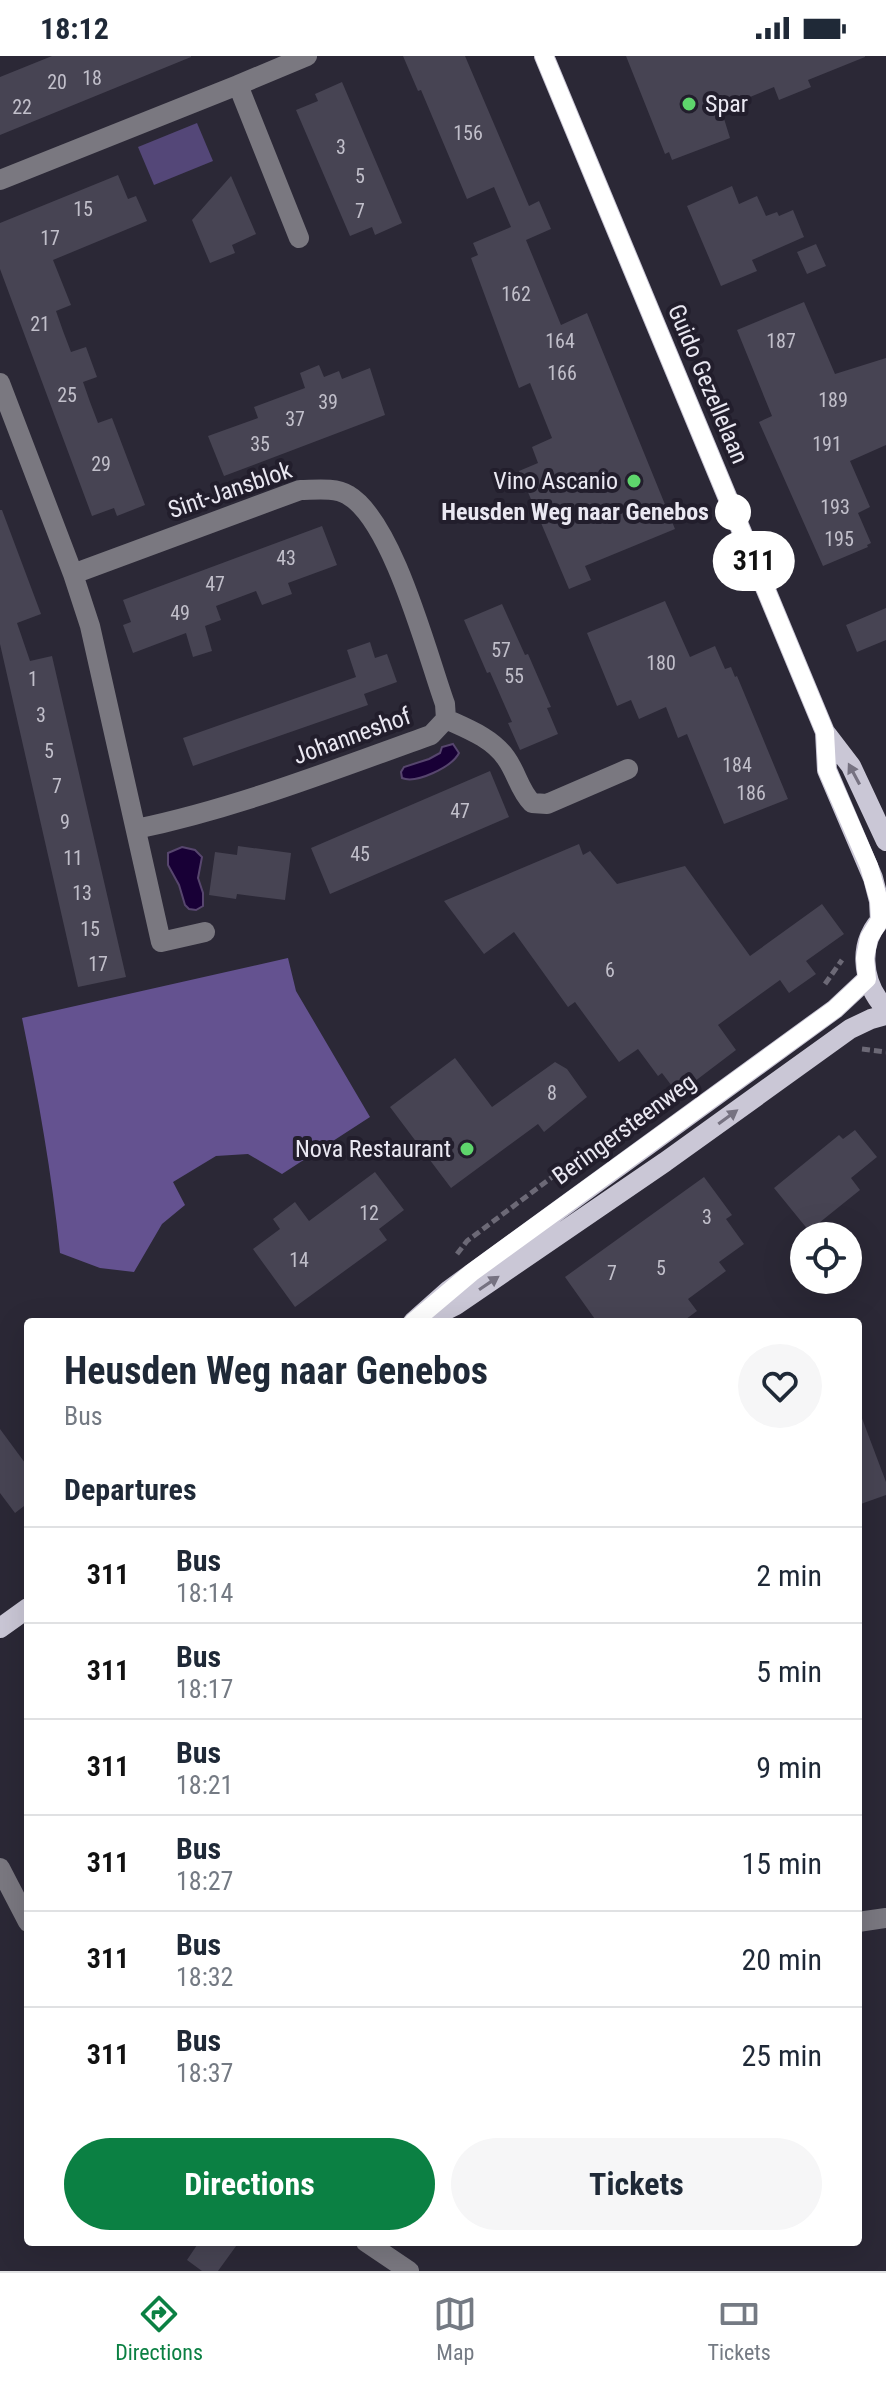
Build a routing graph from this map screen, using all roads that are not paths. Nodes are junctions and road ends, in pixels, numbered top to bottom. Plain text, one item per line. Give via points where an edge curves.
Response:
1 (307, 56) edge
2 (544, 56) edge
3 (238, 85) junction
4 (0, 180) edge
5 (299, 238) dead end
6 (0, 383) edge
7 (73, 574) junction
8 (404, 587) joint
9 (446, 719) junction
10 (825, 732) junction
11 (628, 769) dead end
12 (881, 822) edge
13 (136, 829) junction
14 (886, 841) edge
15 (883, 918) edge
16 (205, 932) dead end
17 (867, 979) junction
18 (886, 1009) edge
19 (886, 1015) edge
20 (418, 1318) edge
21 (430, 1318) edge
22 (24, 1611) edge
23 (0, 1628) edge
24 (0, 1868) edge
25 (24, 1914) edge
26 (886, 1918) edge
27 (862, 1921) edge
28 (372, 2246) edge
29 (409, 2271) edge

1 - 3 street
2 - 10 main road, Guido Gezellelaan
3 - 4 street
3 - 5 street
6 - 7 street
7 - 8 street, Sint-Jansblok via 300,490 323,490 346,493 368,512
7 - 13 street via 90,626
8 - 9 street, Johanneshof
9 - 11 street via 492,742 532,803 547,804
9 - 13 street, Johanneshof via 431,735 265,794
12 -> 10 main road, Guido Gezellelaan via 851,766
10 - 15 main road, Guido Gezellelaan via 827,770 873,878
12 - 14 main road, Guido Gezellelaan
13 - 16 street via 161,942
15 - 17 main road via 869,938
17 - 18 main road
17 - 20 main road, Beringersteenweg via 835,1009 471,1273
21 -> 19 main road, Beringersteenweg via 665,1162 850,1029
22 - 23 main road
24 - 25 street
26 - 27 street
28 - 29 street

